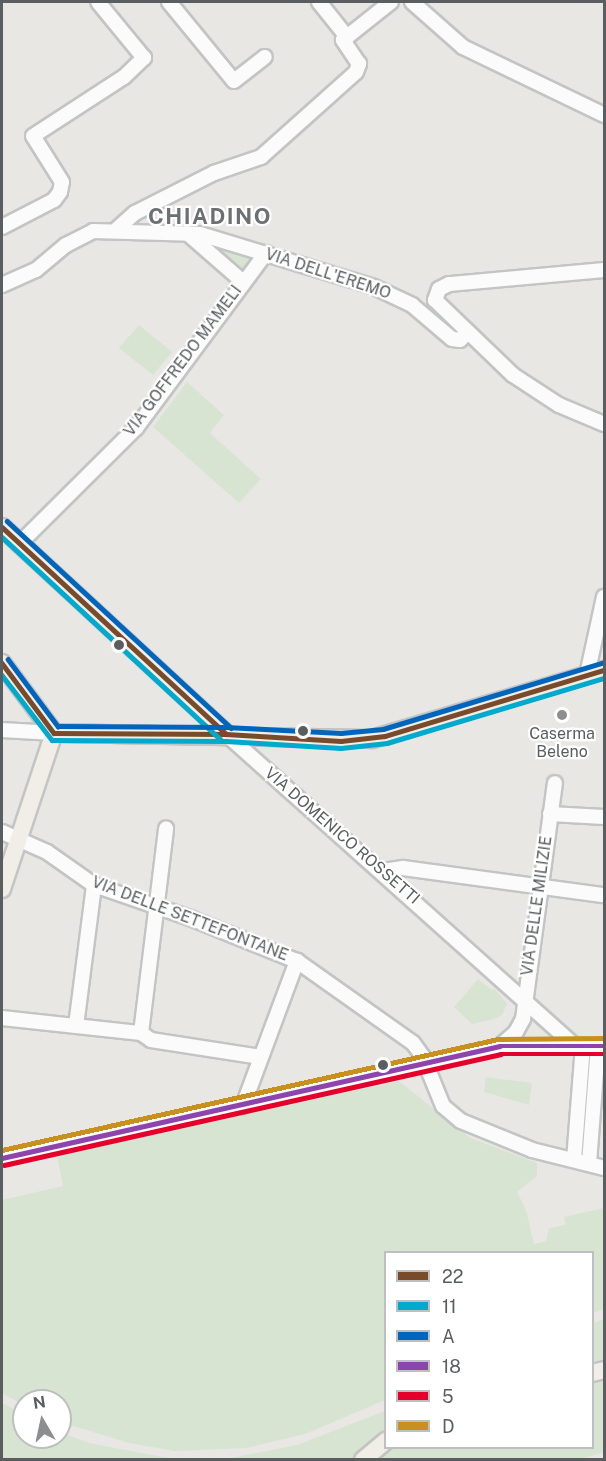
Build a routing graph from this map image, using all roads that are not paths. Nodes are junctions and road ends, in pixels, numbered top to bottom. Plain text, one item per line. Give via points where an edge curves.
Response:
1 (98, 2) edge
2 (169, 2) edge
3 (319, 2) edge
4 (412, 2) edge
5 (383, 4) edge
6 (347, 37) junction
7 (265, 57) dead end
8 (604, 116) edge
9 (2, 226) edge
10 (117, 229) junction
11 (187, 233) junction
12 (266, 253) junction
13 (604, 270) edge
14 (242, 281) junction
15 (2, 285) edge
16 (466, 334) junction
17 (604, 424) edge
18 (3, 530) edge
19 (19, 543) junction
20 (604, 597) edge
21 (2, 663) edge
22 (604, 670) edge
23 (587, 675) junction
24 (191, 702) junction
25 (2, 729) edge
26 (54, 733) junction
27 (180, 734) junction
28 (226, 734) junction
29 (555, 783) dead end
30 (550, 814) junction
31 (604, 817) edge
32 (166, 829) dead end
33 (2, 832) edge
34 (20, 839) junction
35 (383, 871) junction
36 (94, 885) junction
37 (538, 886) junction
38 (2, 889) edge
39 (604, 895) edge
40 (156, 908) junction
41 (297, 961) junction
42 (525, 998) junction
43 (2, 1018) edge
44 (76, 1026) junction
45 (141, 1034) junction
46 (579, 1045) junction
47 (500, 1046) junction
48 (601, 1046) edge
49 (261, 1057) junction
50 (425, 1063) junction
51 (243, 1106) junction
52 (2, 1158) edge
53 (574, 1160) junction
54 (589, 1163) junction
55 (604, 1168) edge
56 (384, 1443) edge
57 (363, 1460) edge

1 - 9 street via 144,58 124,77 33,136 62,182 60,192 44,206
2 - 7 street via 234,81
3 - 6 street
4 - 8 street via 463,47
5 - 6 street
6 - 10 street via 342,43 359,64 356,72 261,158 214,172 135,213
10 - 11 street, VIA DELL'EREMO via 161,235
10 - 15 street, VIA DELL'EREMO via 93,231 66,245 36,270
11 - 12 street, VIA DELL'EREMO
11 - 14 street
12 - 14 street, VIA GOFFREDO MAMELI
12 - 16 street, VIA DELL'EREMO via 400,298 452,339 460,340
13 - 16 street via 443,286 436,293 438,307
14 - 19 street, VIA GOFFREDO MAMELI via 136,428
16 - 17 street via 532,390
18 - 19 main road, VIA DOMENICO ROSSETTI
19 - 24 main road, VIA DOMENICO ROSSETTI
20 - 23 street
21 - 26 main road
22 - 23 main road
23 - 28 main road via 372,739 341,741
24 - 27 main road via 194,717
24 - 28 main road, VIA DOMENICO ROSSETTI
25 - 26 street
26 - 27 main road
26 - 34 main road
27 - 28 main road
28 - 35 street, VIA DOMENICO ROSSETTI
29 - 30 street, VIA DELLE MILIZIE
30 - 31 street, VIA DELLE MILIZIE
30 - 37 street, VIA DELLE MILIZIE
32 - 40 street
33 - 34 street, VIA DELLE SETTEFONTANE
34 - 36 street, VIA DELLE SETTEFONTANE via 47,852
34 - 38 main road
35 - 37 street via 403,868
35 - 42 street, VIA DOMENICO ROSSETTI
36 - 40 street, VIA DELLE SETTEFONTANE
36 - 44 street
37 - 39 street
37 - 42 street, VIA DELLE MILIZIE
40 - 41 street, VIA DELLE SETTEFONTANE
40 - 45 street
41 - 49 street
41 - 50 street, VIA DELLE SETTEFONTANE via 413,1043
42 - 46 street, VIA DOMENICO ROSSETTI
42 - 47 street, VIA DELLE MILIZIE via 520,1024
43 - 44 street
44 - 45 street
45 - 49 street via 151,1040
46 - 47 street
46 - 48 street
46 - 53 street
47 - 50 street
48 - 54 street
49 - 51 street
50 - 51 street
50 - 53 street, VIA DELLE SETTEFONTANE via 442,1106 461,1121 532,1150
51 - 52 street
53 - 54 street, VIA DELLE SETTEFONTANE
54 - 55 street, VIA DELLE SETTEFONTANE
56 - 57 main road

